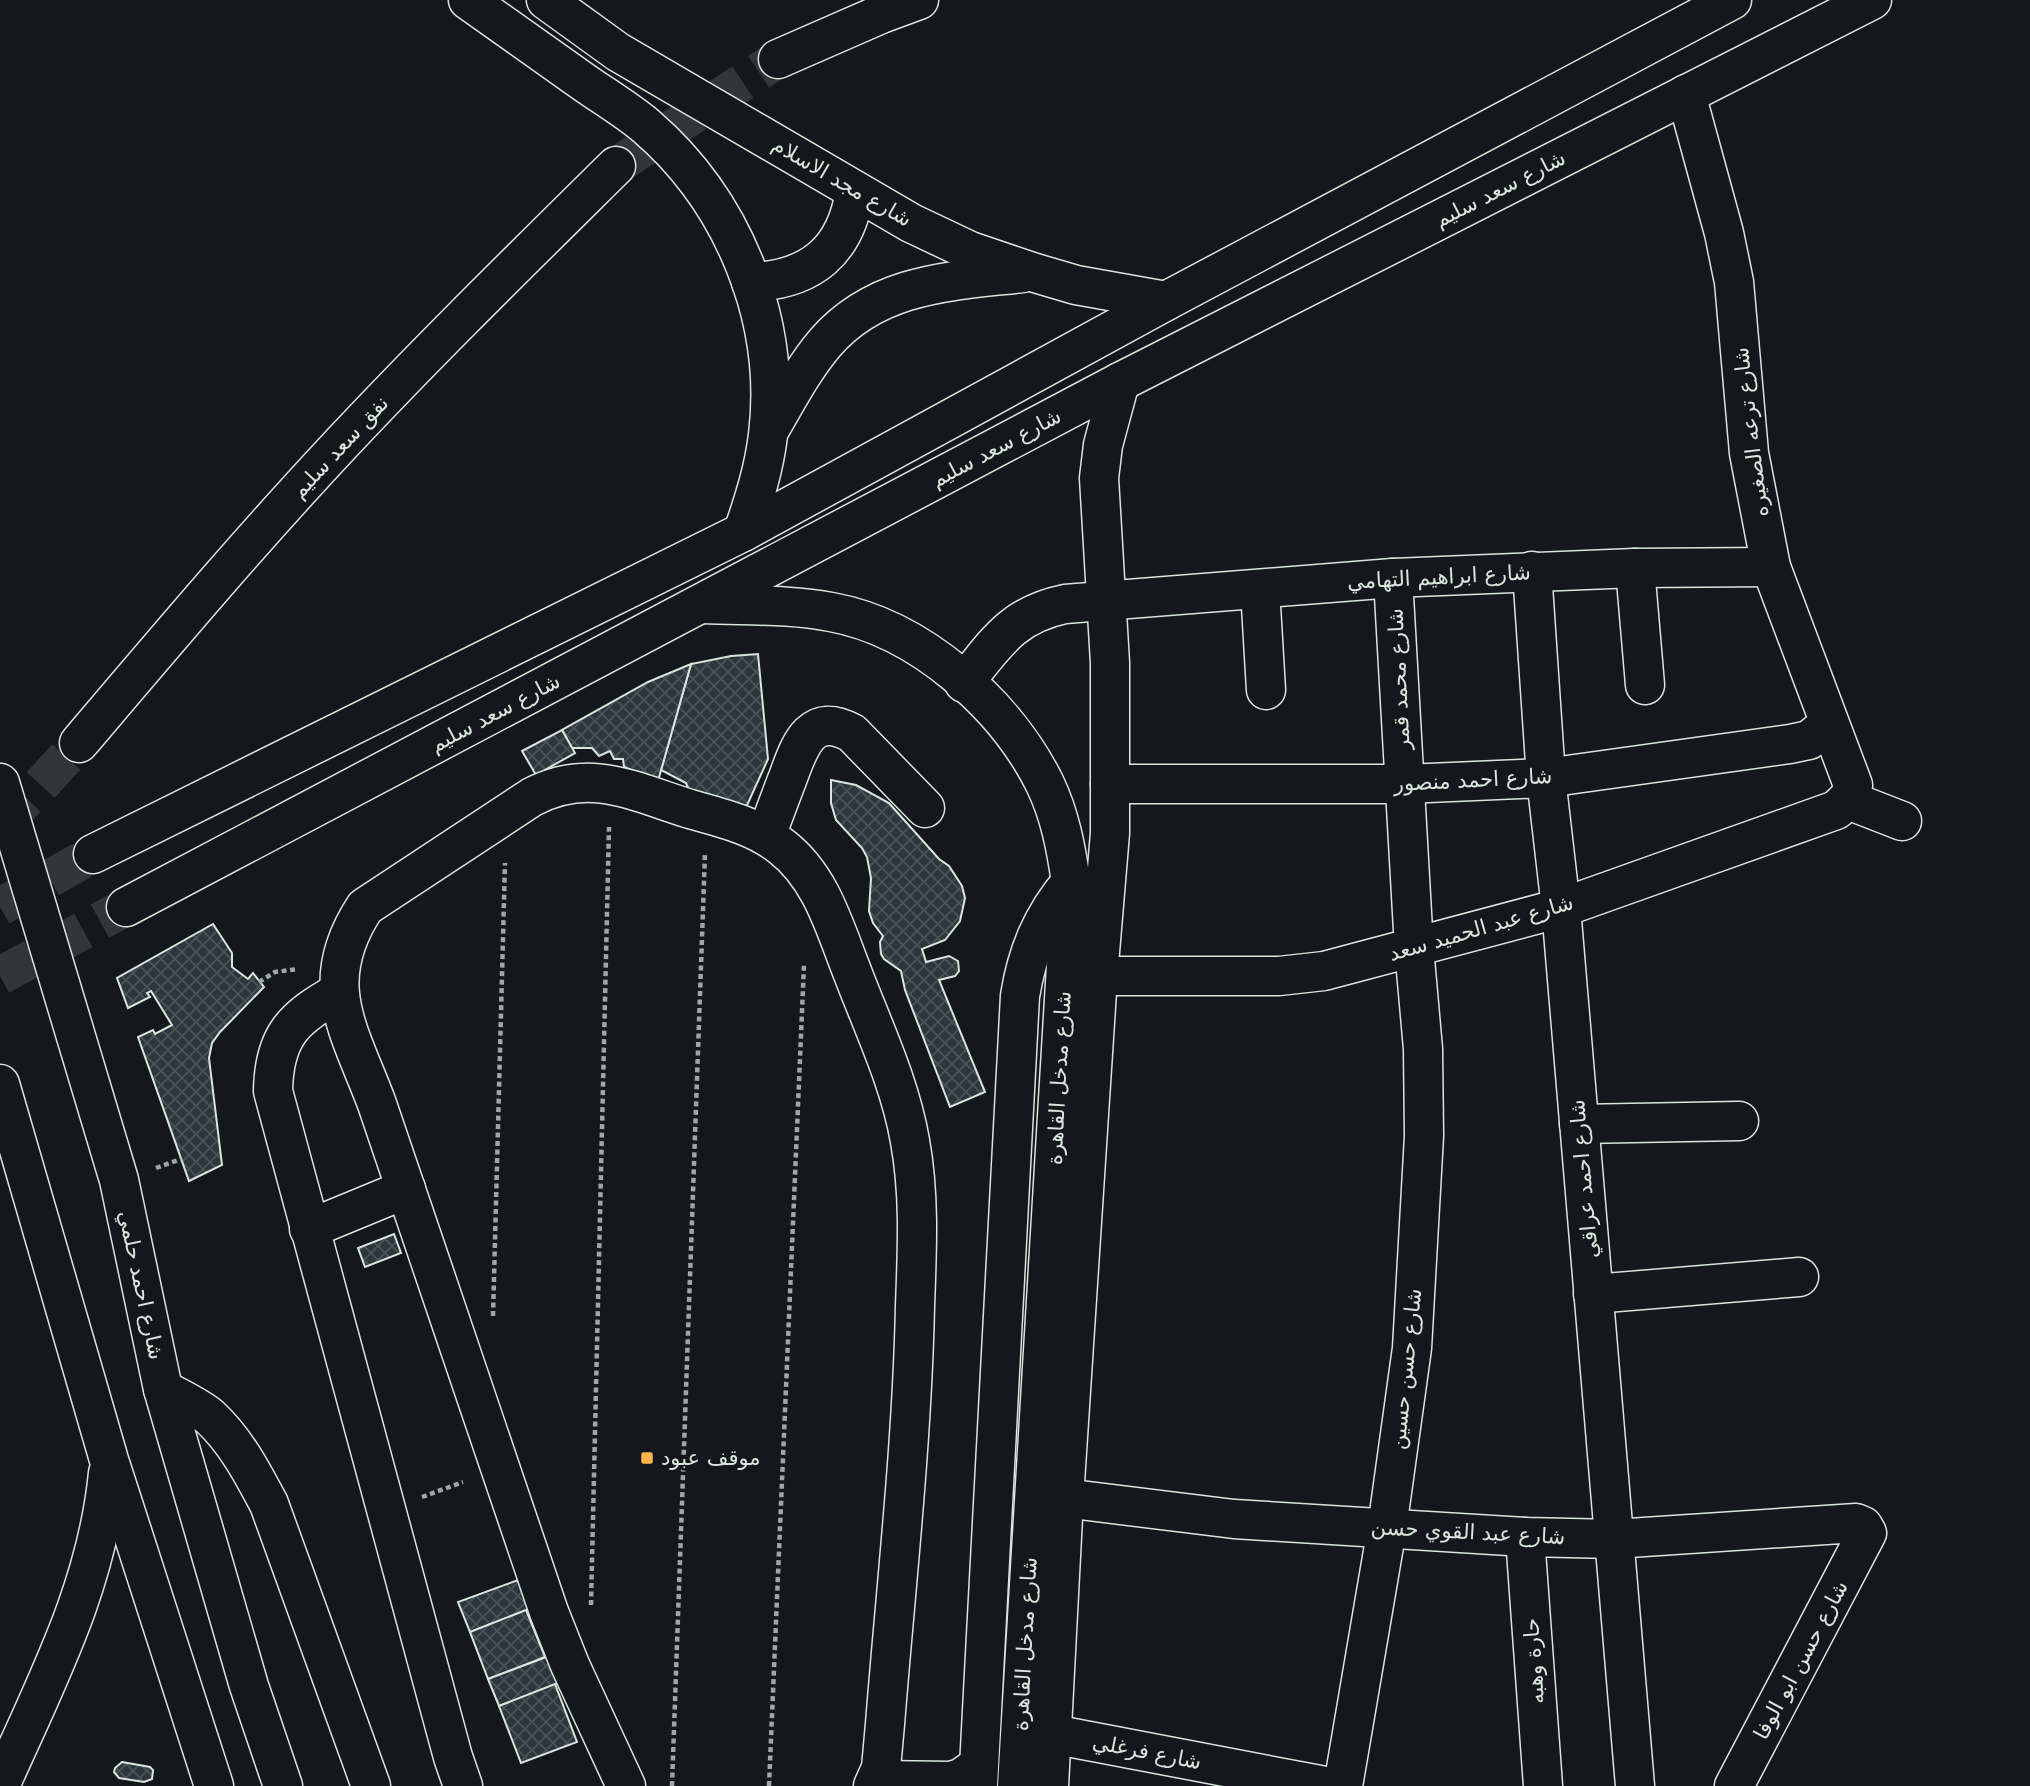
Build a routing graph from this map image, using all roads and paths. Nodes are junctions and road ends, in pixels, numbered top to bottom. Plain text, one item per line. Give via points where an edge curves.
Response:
1 (468, 0) edge
2 (546, 0) edge
3 (919, 0) edge
4 (1732, 0) edge
5 (1872, 0) edge
6 (778, 59) tunnel mouth
7 (1686, 94) junction
8 (616, 166) tunnel mouth
9 (855, 191) junction
10 (1032, 272) junction
11 (751, 282) junction
12 (1166, 302) junction
13 (1120, 382) junction
14 (768, 433) junction
15 (743, 532) junction
16 (1771, 567) junction
17 (1635, 568) junction
18 (1532, 571) junction
19 (1393, 578) junction
20 (1260, 589) junction
21 (1107, 601) junction
22 (703, 604) junction
23 (964, 682) junction
24 (1645, 684) dead end
25 (1266, 690) dead end
26 (1829, 724) junction
27 (79, 743) tunnel mouth
28 (1546, 778) junction
29 (0, 783) edge
30 (610, 784) junction
31 (1405, 784) junction
32 (1110, 785) junction
33 (1848, 800) junction
34 (925, 808) dead end
35 (706, 814) junction
36 (1902, 821) dead end
37 (766, 836) junction
38 (93, 854) tunnel mouth
39 (505, 860) dead end
40 (1071, 882) junction
41 (126, 907) tunnel mouth
42 (1561, 908) junction
43 (1414, 948) junction
44 (804, 958) dead end
45 (1098, 976) junction
46 (339, 992) junction
47 (0, 1084) edge
48 (1739, 1121) dead end
49 (1579, 1124) junction
50 (406, 1189) junction
51 (309, 1229) junction
52 (1798, 1278) dead end
53 (1594, 1294) junction
54 (492, 1322) dead end
55 (163, 1389) junction
56 (995, 1459) junction
57 (109, 1460) junction
58 (1036, 1461) junction
59 (500, 1468) junction
60 (1065, 1497) junction
61 (386, 1510) junction
62 (1387, 1528) junction
63 (1867, 1533) joint
64 (1525, 1537) junction
65 (1614, 1539) junction
66 (591, 1618) dead end
67 (1052, 1734) junction
68 (978, 1776) edge
69 (875, 1783) edge
70 (0, 1786) edge
71 (214, 1786) edge
72 (283, 1786) edge
73 (372, 1786) edge
74 (463, 1786) edge
75 (626, 1786) edge
76 (672, 1786) edge
77 (769, 1786) edge
78 (1017, 1786) edge
79 (1049, 1786) edge
80 (1325, 1786) edge
81 (1343, 1786) edge
82 (1543, 1786) edge
83 (1635, 1786) edge
84 (1734, 1786) edge

1 - 11 main road via 645,125 684,163 734,239
2 - 9 main road, شارع مجد الاسلام via 618,52
3 - 6 main road
4 - 12 main road
5 - 7 main road, شارع سعد سليم
7 - 13 main road, شارع سعد سليم
7 - 16 main road, شارع ترعه الصغيره via 1734,282 1749,453
8 - 27 main road, نفق سعد سليم via 339,446
9 - 10 main road, شارع مجد الاسلام via 970,251
9 - 11 main road via 844,233 823,258 795,276
10 - 12 main road, شارع مجد الاسلام
10 - 14 main road via 944,282 880,301 826,342
11 - 14 main road via 768,356
12 - 15 main road
13 - 21 main road, شارع مدخل القاهرة via 1102,445 1099,478
13 - 22 main road, شارع سعد سليم
14 - 15 main road via 755,500
15 - 38 main road
16 - 17 main road, شارع ابراهيم التهامي
16 - 26 main road, شارع ترعه الصغيره
17 - 18 main road, شارع ابراهيم التهامي
17 - 24 main road
18 - 19 main road, شارع ابراهيم التهامي
18 - 28 main road, شارع احمد عراقي
19 - 20 main road, شارع ابراهيم التهامي
19 - 31 main road, شارع محمد قمر
20 - 21 main road, شارع ابراهيم التهامي
20 - 25 main road
21 - 23 main road, شارع ابراهيم التهامي via 1065,604 1027,616 996,642
21 - 32 main road, شارع مدخل القاهرة
22 - 23 main road, شارع مدخل القاهرة via 803,608 862,620 916,645
22 - 41 main road, شارع سعد سليم
23 - 40 main road, شارع مدخل القاهرة via 1011,729 1035,766 1058,817
26 - 28 main road, شارع احمد منصور via 1809,740 1790,744
26 - 33 main road, شارع ترعه الصغيره via 1853,785
28 - 31 main road, شارع احمد منصور
28 - 42 main road, شارع احمد عراقي
29 - 55 main road, شارع احمد حلمي via 119,1180
30 - 35 main road
30 - 46 main road via 578,781 546,789 365,907 343,953
30 - 66 path
31 - 32 main road, شارع احمد منصور
31 - 43 main road, شارع محمد قمر
32 - 45 main road, شارع مدخل القاهرة
33 - 36 main road
33 - 42 main road, شارع عبد الحميد سعد via 1836,810
34 - 37 main road via 852,733 830,725 801,742
35 - 37 main road
35 - 76 path
37 - 69 main road via 796,859 818,890 897,1089 914,1168 912,1401 881,1768
39 - 54 path
40 - 56 main road via 1032,944 1020,996
40 - 58 main road, شارع مدخل القاهرة
42 - 43 main road, شارع عبد الحميد سعد
42 - 49 main road, شارع احمد عراقي
43 - 45 main road, شارع عبد الحميد سعد via 1301,975
43 - 62 main road, شارع حسن حسين via 1423,1049 1424,1136 1412,1349
44 - 77 path
45 - 60 main road, شارع مدخل القاهرة
46 - 50 main road via 347,1029
46 - 51 main road via 296,1022 284,1037 273,1073 277,1110
47 - 57 main road
48 - 49 main road
49 - 53 main road, شارع احمد عراقي
50 - 51 main road
50 - 59 main road
51 - 61 main road
52 - 53 main road
53 - 65 main road, شارع احمد عراقي
55 - 72 main road, شارع احمد حلمي via 249,1686
55 - 73 main road via 209,1416 233,1443 264,1493
56 - 58 main road
56 - 68 main road
57 - 70 main road via 105,1504 85,1588
57 - 71 main road
58 - 78 main road, شارع مدخل القاهرة
59 - 61 path
59 - 75 main road via 570,1665
60 - 62 main road, شارع عبد القوي حسن via 1234,1519
60 - 67 main road, شارع مدخل القاهرة
61 - 74 main road
62 - 64 main road, شارع عبد القوي حسن
62 - 81 main road, شارع حسن حسين
63 - 65 main road, شارع عبد القوي حسن via 1856,1523
63 - 84 main road, شارع حسن ابو الوفا
64 - 65 main road, شارع عبد القوي حسن
64 - 82 main road, حارة وهبه
65 - 83 main road, شارع احمد عراقي
67 - 79 main road, شارع مدخل القاهرة
67 - 80 main road, شارع فرغلي
68 - 69 main road

